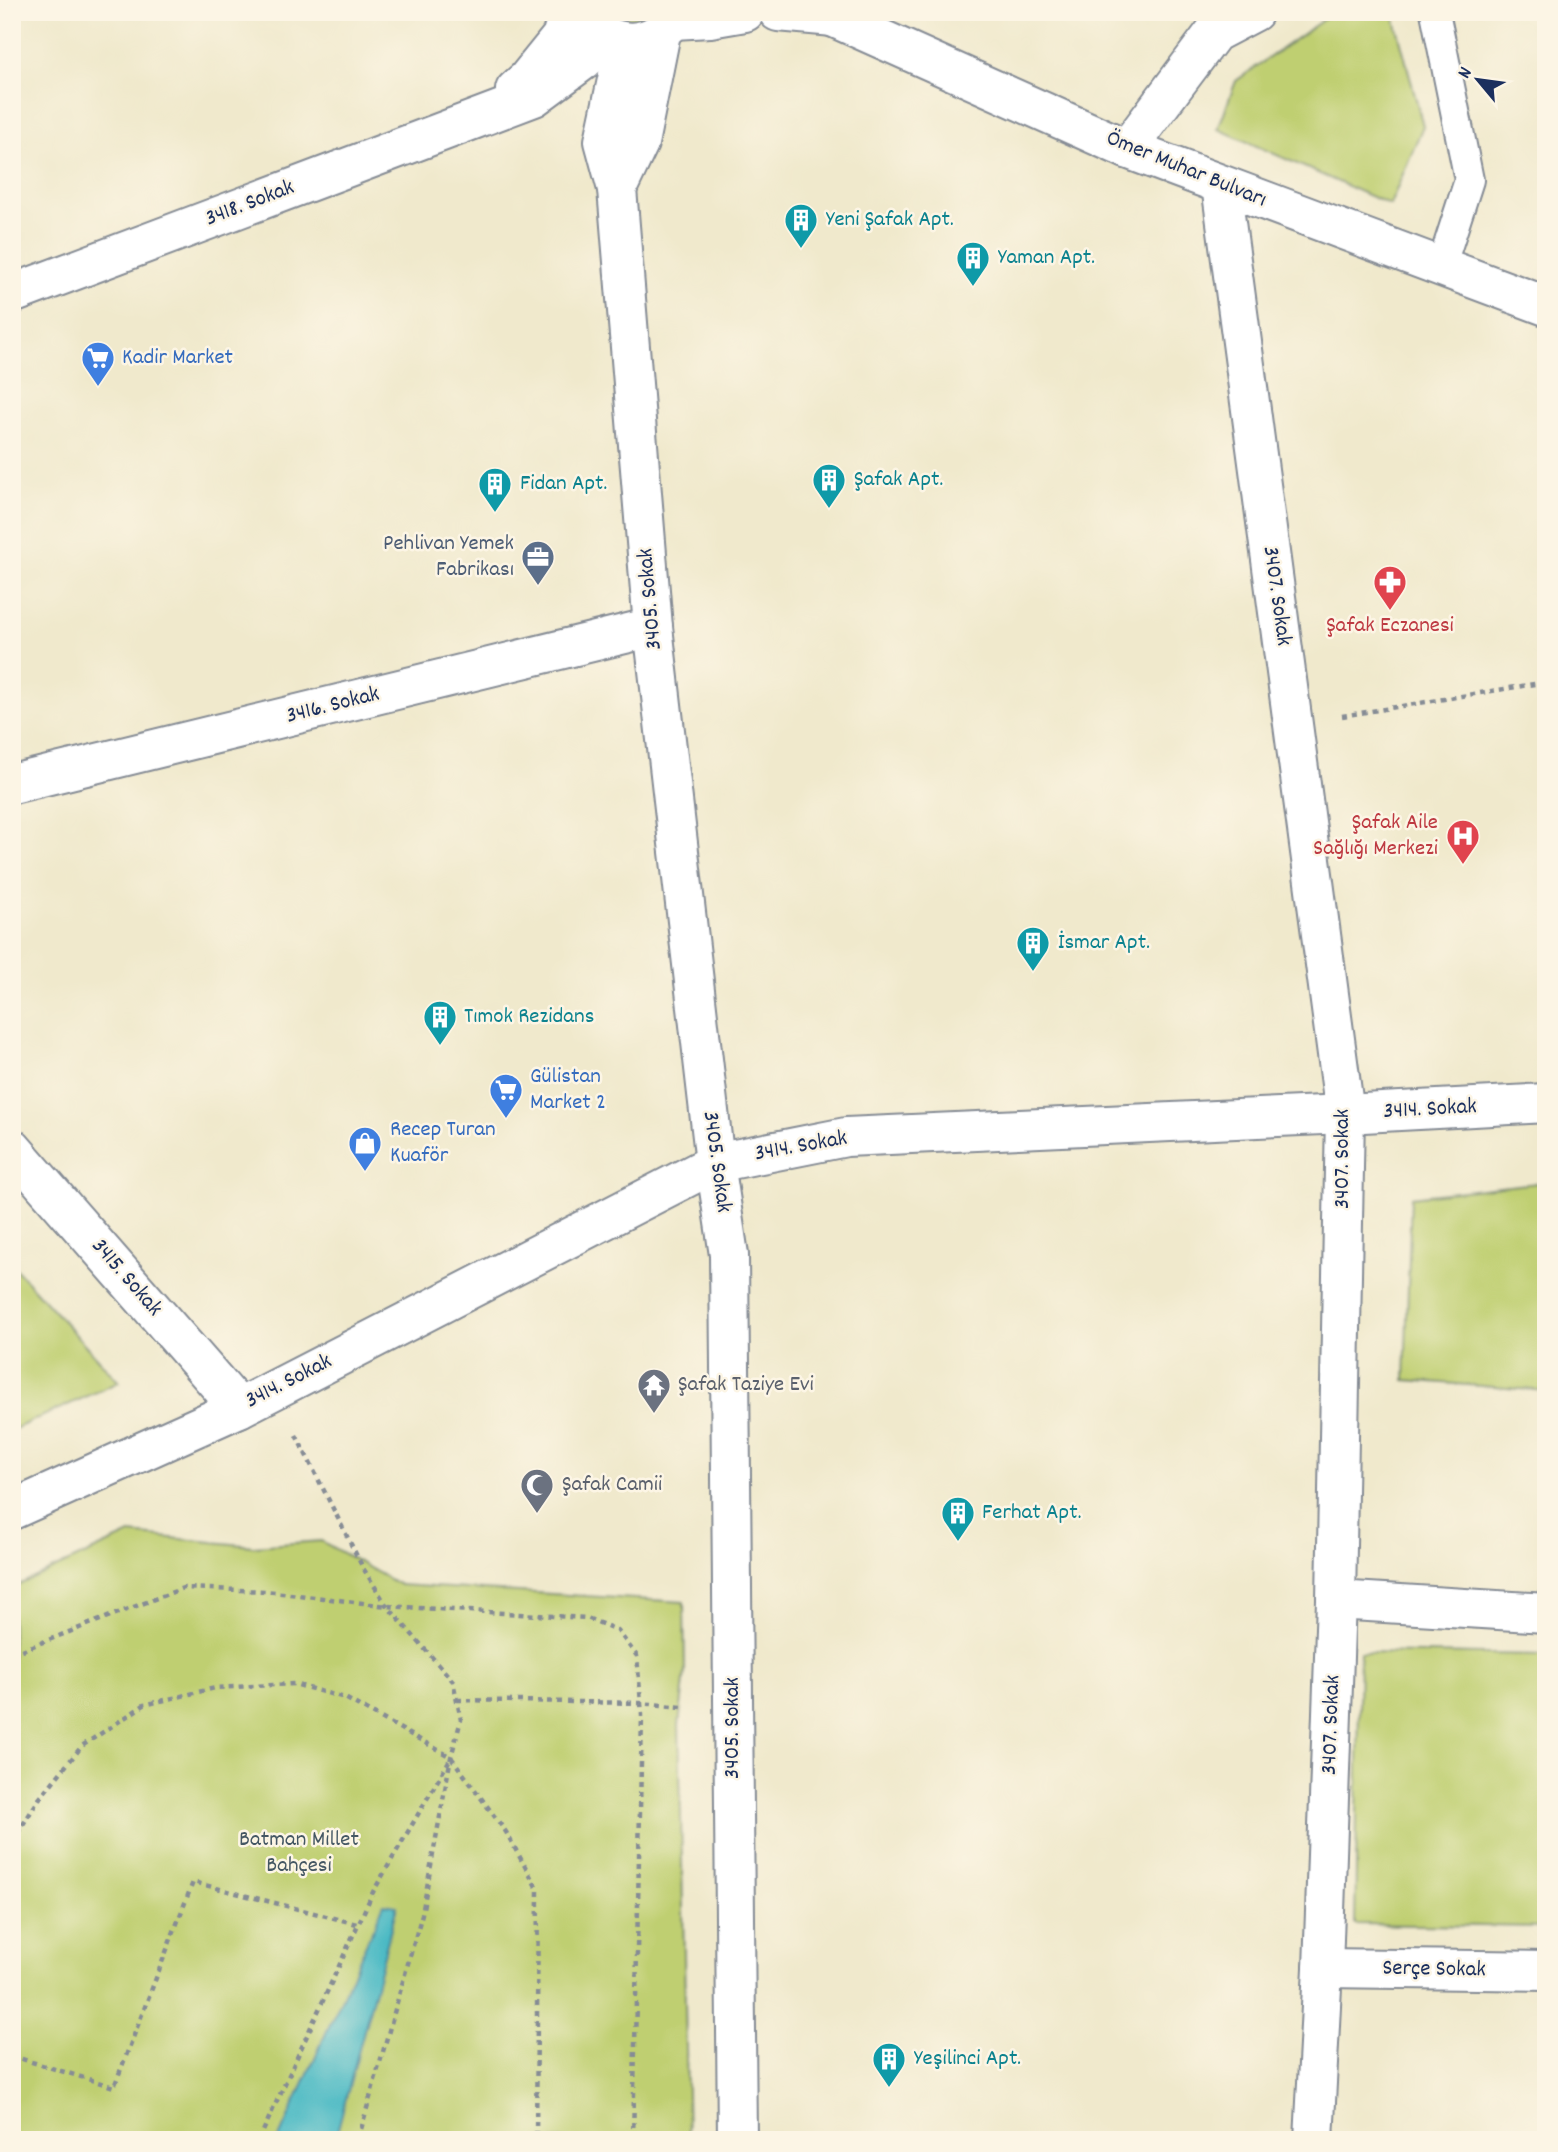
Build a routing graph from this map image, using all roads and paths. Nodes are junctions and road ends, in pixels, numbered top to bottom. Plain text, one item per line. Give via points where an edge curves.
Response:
1 (569, 12) edge
2 (580, 12) edge
3 (745, 12) edge
4 (778, 12) edge
5 (1254, 12) edge
6 (1435, 12) edge
7 (827, 15) edge
8 (649, 29) edge
9 (487, 114) junction
10 (1127, 149) junction
11 (1221, 185) junction
12 (1441, 267) junction
13 (12, 294) edge
14 (1546, 306) edge
15 (653, 627) junction
16 (1546, 682) edge
17 (1293, 724) junction
18 (12, 784) edge
19 (1546, 1103) edge
20 (1345, 1114) junction
21 (12, 1148) edge
22 (715, 1163) junction
23 (273, 1390) junction
24 (239, 1408) junction
25 (12, 1510) edge
26 (1336, 1600) junction
27 (387, 1606) junction
28 (1546, 1613) edge
29 (12, 1654) edge
30 (457, 1700) junction
31 (640, 1703) junction
32 (733, 1711) junction
33 (451, 1757) junction
34 (12, 1842) edge
35 (357, 1924) junction
36 (1323, 1968) junction
37 (1546, 1971) edge
38 (12, 2056) edge
39 (259, 2140) edge
40 (358, 2140) edge
41 (536, 2140) edge
42 (633, 2140) edge
43 (737, 2140) edge
44 (1314, 2140) edge

1 - 9 street via 561,37 527,79
2 - 8 street via 593,28
3 - 8 street
4 - 7 street, Ömer Muhar Bulvarı
5 - 10 street via 1214,33
6 - 12 lane via 1469,180
7 - 10 street, Ömer Muhar Bulvarı
8 - 9 street, 3418. Sokak via 584,60 534,97
8 - 15 street, 3405. Sokak via 604,141 617,189
9 - 13 street, 3418. Sokak
10 - 11 street, Ömer Muhar Bulvarı
11 - 12 street, Ömer Muhar Bulvarı
11 - 17 street, 3407. Sokak
12 - 14 street, Ömer Muhar Bulvarı
15 - 18 street, 3416. Sokak
15 - 22 street, 3405. Sokak
16 - 17 path
17 - 20 street, 3407. Sokak
19 - 20 street, 3414. Sokak
20 - 22 street, 3414. Sokak via 846,1137
20 - 26 street, 3407. Sokak
21 - 24 street, 3415. Sokak
22 - 23 street, 3414. Sokak
22 - 32 street, 3405. Sokak via 729,1255
23 - 24 street, 3414. Sokak
23 - 27 path
24 - 25 street, 3414. Sokak
26 - 28 street
26 - 36 street, 3407. Sokak
27 - 29 path via 266,1591 183,1588
27 - 30 path via 453,1681
27 - 31 path via 587,1618 617,1630 637,1656
30 - 31 path
30 - 33 path via 461,1720
31 - 32 path
31 - 42 path
32 - 43 street, 3405. Sokak
33 - 34 path via 345,1698 294,1684 215,1688 144,1705 82,1746 39,1799
33 - 35 path
33 - 40 path via 422,1914
33 - 41 path via 506,1832 538,1890
35 - 38 path via 192,1882 114,2087
35 - 39 path
36 - 37 street, Serçe Sokak
36 - 44 street, 3407. Sokak

